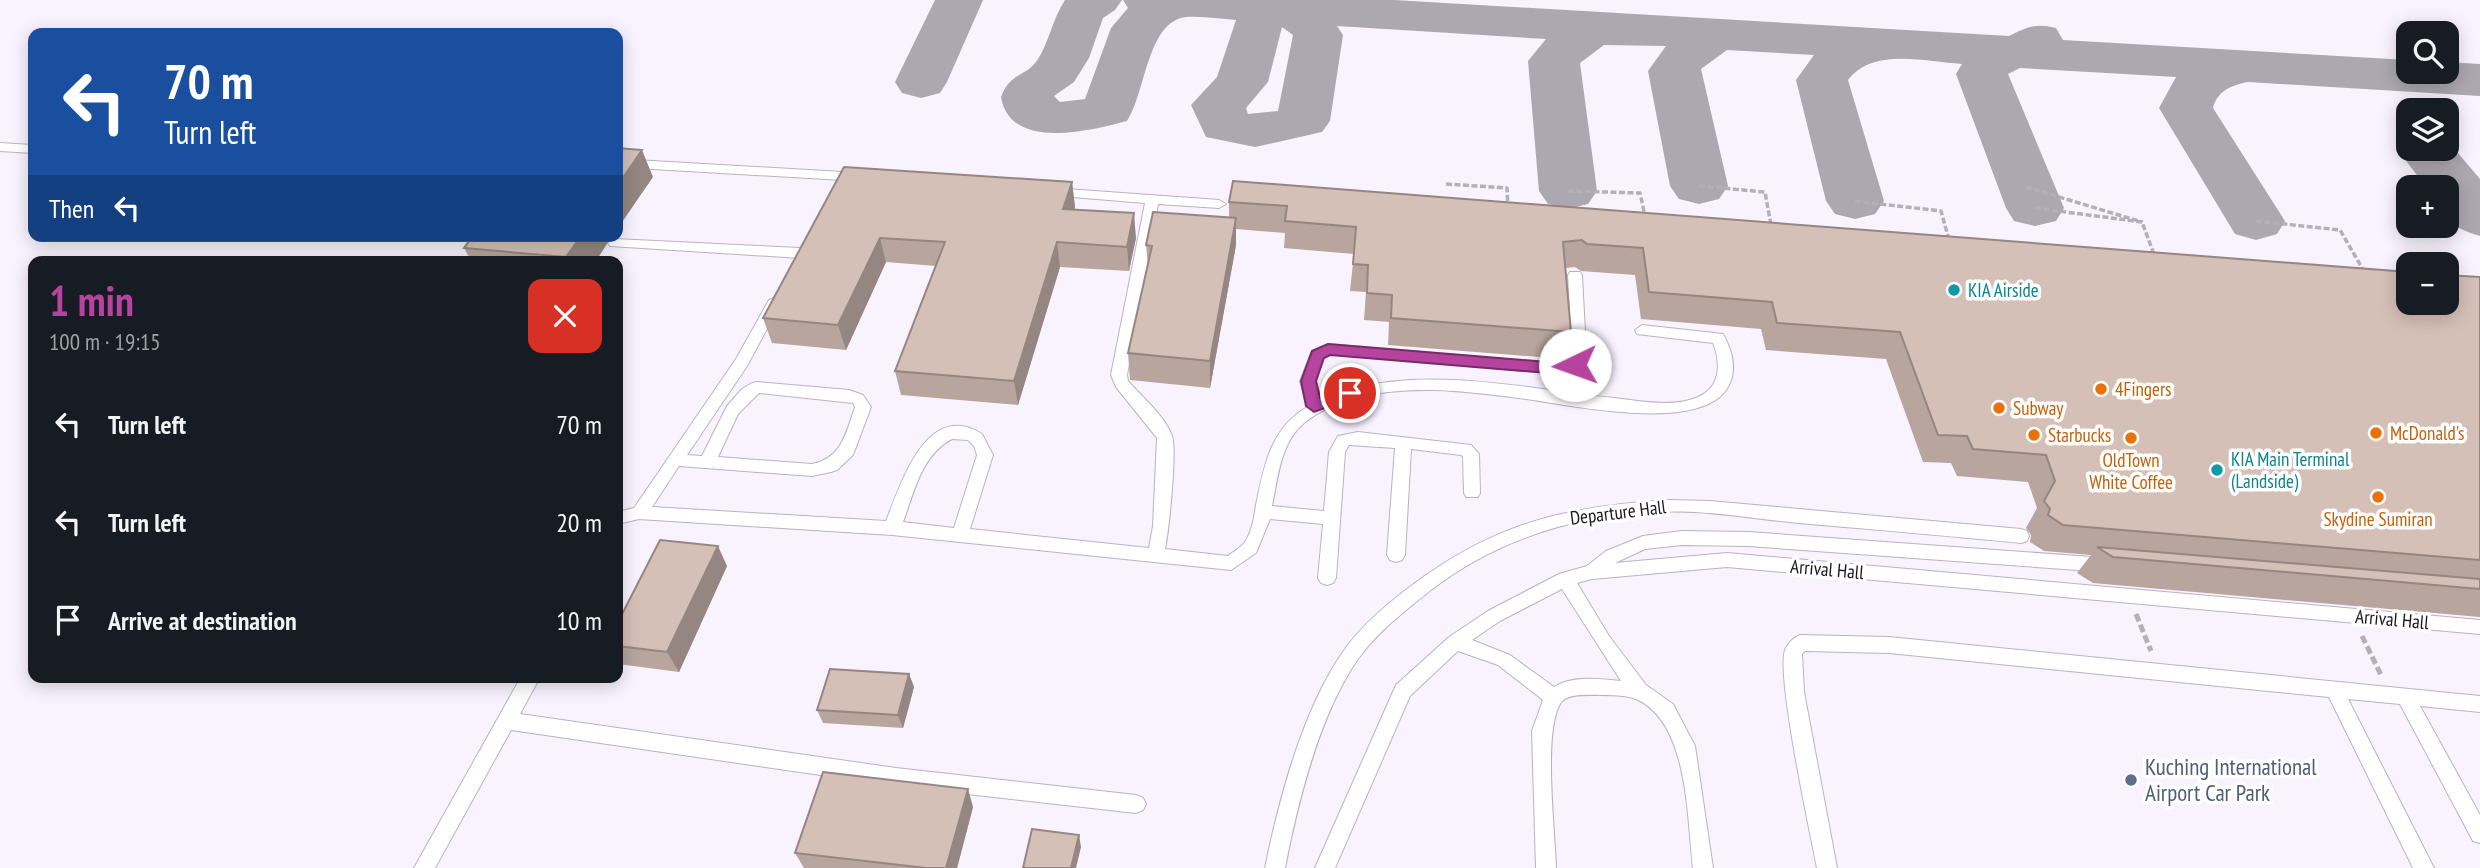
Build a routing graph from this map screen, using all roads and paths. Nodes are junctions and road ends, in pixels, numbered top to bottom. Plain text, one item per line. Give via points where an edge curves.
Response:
1 (0, 147) edge
2 (28, 149) edge
3 (623, 163) edge
4 (881, 179) edge
5 (1447, 184) dead end
6 (1699, 186) dead end
7 (2026, 187) dead end
8 (1044, 191) edge
9 (1568, 191) dead end
10 (1152, 199) junction
11 (1855, 201) dead end
12 (1219, 204) dead end
13 (2035, 208) dead end
14 (1509, 216) edge
15 (2256, 221) dead end
16 (2142, 222) junction
17 (1771, 227) edge
18 (1648, 229) edge
19 (615, 243) dead end
20 (1952, 251) edge
21 (800, 254) edge
22 (2159, 269) edge
23 (1575, 275) dead end
24 (2367, 276) edge
25 (781, 290) edge
26 (1642, 330) dead end
27 (1314, 406) junction
28 (1403, 442) junction
29 (674, 460) junction
30 (707, 464) junction
31 (1472, 493) dead end
32 (1264, 512) junction
33 (639, 513) junction
34 (623, 517) edge
35 (1330, 518) junction
36 (892, 528) junction
37 (960, 535) junction
38 (2021, 536) dead end
39 (1156, 555) junction
40 (1396, 555) dead end
41 (2117, 566) edge
42 (1592, 572) junction
43 (1327, 578) dead end
44 (1565, 579) junction
45 (2351, 616) junction
46 (2480, 627) edge
47 (1455, 642) junction
48 (528, 683) edge
49 (2334, 689) junction
50 (1639, 691) junction
51 (2398, 696) junction
52 (1553, 697) junction
53 (2480, 704) edge
54 (508, 721) junction
55 (1136, 804) dead end
56 (2480, 834) edge
57 (424, 868) edge
58 (1275, 868) edge
59 (1325, 868) edge
60 (1546, 868) edge
61 (1703, 868) edge
62 (1827, 868) edge
63 (2424, 868) edge

1 - 2 lane
3 - 4 lane via 837,181
5 - 14 path, bridge via 1507,188
6 - 17 path, bridge via 1765,192
7 - 16 path, bridge
8 - 10 lane
9 - 18 path, bridge via 1640,193
10 - 12 lane
10 - 39 lane via 1119,375 1165,438
11 - 20 path, bridge via 1941,211
13 - 16 path, bridge
15 - 24 path, bridge via 2340,230
16 - 22 path, bridge
19 - 21 lane
23 - 27 lane via 1579,352 1575,365 1560,369 1328,349 1317,355 1308,381
25 - 29 lane via 742,362
26 - 27 lane via 1718,338 1727,373 1718,389 1707,400 1686,406 1645,408 1406,386 1350,393
27 - 32 lane via 1299,416 1270,463
28 - 31 lane via 1465,449 1471,454
28 - 35 lane via 1344,440 1337,452
28 - 40 lane
29 - 30 lane
29 - 33 lane
30 - 30 lane via 812,470 831,466 847,451 863,407 849,396 757,387 735,404
32 - 35 lane
32 - 39 lane via 1249,553 1231,563
33 - 34 lane
33 - 36 lane
35 - 43 lane
36 - 37 lane
36 - 37 lane via 925,453 936,439 947,432 970,433 982,442 985,455
37 - 39 lane
38 - 58 lane, Departure Hall via 1671,505 1547,521 1495,539 1449,565 1378,623 1350,656 1295,788
41 - 42 lane via 1682,538 1643,543 1612,556
42 - 44 lane, Arrival Hall
42 - 45 lane, Arrival Hall via 1727,560
44 - 47 lane, Arrival Hall
44 - 50 lane
45 - 46 lane, Arrival Hall
45 - 51 path
47 - 52 lane via 1504,660
47 - 59 lane, Arrival Hall via 1403,691
48 - 54 lane
49 - 51 lane
49 - 62 lane via 1889,645 1800,643 1793,652 1795,692
49 - 63 lane
50 - 52 lane via 1566,689
50 - 61 lane via 1666,710 1688,752
51 - 53 lane
51 - 56 lane
52 - 60 lane via 1541,731
54 - 55 lane via 896,777
54 - 57 lane

